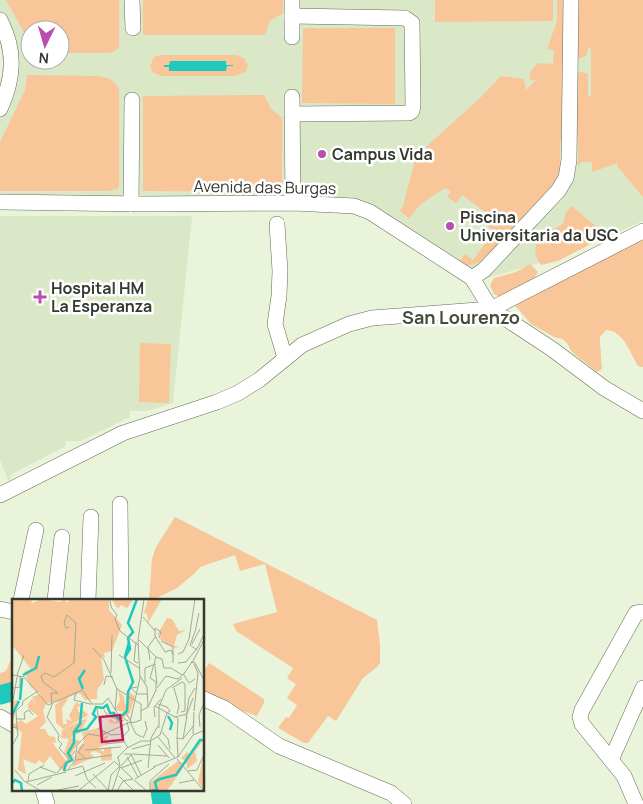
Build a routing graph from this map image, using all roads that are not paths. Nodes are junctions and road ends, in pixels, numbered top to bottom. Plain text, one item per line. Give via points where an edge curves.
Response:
1 (132, 0) edge
2 (292, 0) edge
3 (571, 0) edge
4 (292, 16) junction
5 (0, 20) edge
6 (133, 28) dead end
7 (292, 36) dead end
8 (292, 97) dead end
9 (132, 100) dead end
10 (0, 109) edge
11 (292, 114) junction
12 (0, 203) edge
13 (293, 203) junction
14 (131, 204) junction
15 (34, 210) dead end
16 (277, 224) dead end
17 (643, 231) edge
18 (472, 278) junction
19 (491, 309) junction
20 (285, 358) junction
21 (643, 411) edge
22 (0, 495) edge
23 (120, 504) dead end
24 (91, 517) dead end
25 (36, 530) dead end
26 (62, 537) dead end
27 (21, 599) edge
28 (55, 599) edge
29 (88, 599) edge
30 (121, 599) edge
31 (643, 612) edge
32 (643, 688) edge
33 (205, 699) edge
34 (611, 760) junction
35 (404, 804) edge
36 (636, 804) edge

1 - 6 street
2 - 4 street
3 - 18 street via 566,178 558,191 491,263
4 - 7 street
4 - 11 street via 409,20 412,24 413,105 409,113
5 - 10 street via 9,40 11,66 8,90
8 - 11 street
9 - 14 street
11 - 13 street
12 - 14 street, Avenida das Burgas
12 - 15 street, Avenida das Burgas via 27,205
13 - 14 street, Avenida das Burgas
13 - 18 street, Avenida das Burgas via 364,208
16 - 20 street via 280,271 275,324
17 - 19 street
18 - 19 street, Avenida das Burgas
19 - 20 street via 366,318 315,338
19 - 21 street via 604,388
20 - 22 street via 259,380 233,395 123,432
23 - 30 street
24 - 29 street
25 - 27 street
26 - 28 street
31 - 34 street via 636,612 580,717
32 - 34 street
33 - 35 street via 224,708 279,746 391,793
34 - 36 street via 624,776

